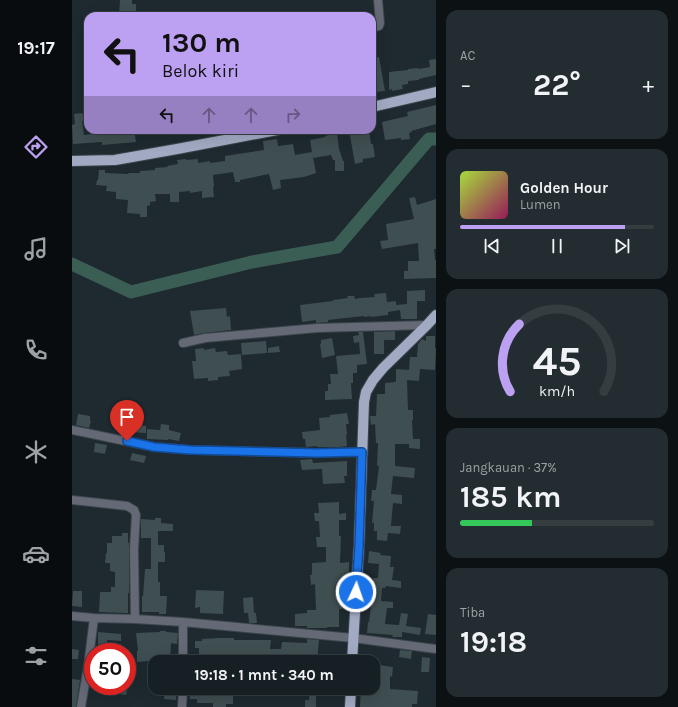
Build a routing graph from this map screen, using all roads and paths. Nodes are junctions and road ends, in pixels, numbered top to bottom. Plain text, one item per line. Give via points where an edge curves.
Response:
1 (378, 0) edge
2 (376, 27) edge
3 (436, 92) edge
4 (376, 106) edge
5 (256, 134) edge
6 (72, 161) edge
7 (436, 315) edge
8 (428, 325) junction
9 (183, 343) dead end
10 (72, 430) edge
11 (362, 452) junction
12 (72, 500) edge
13 (72, 616) edge
14 (94, 618) junction
15 (136, 619) junction
16 (183, 622) junction
17 (353, 638) junction
18 (436, 649) edge
19 (183, 655) edge
20 (352, 655) edge
21 (182, 695) edge
22 (351, 695) edge
23 (81, 707) edge
24 (182, 707) edge
25 (350, 707) edge

1 - 2 street via 380,23
3 - 4 main road
5 - 6 main road via 115,160
7 - 8 main road
8 - 9 street via 317,328 204,338
8 - 11 main road via 378,374 366,392
10 - 11 street via 154,447 191,450
11 - 17 main road
12 - 15 street via 127,506 134,510
13 - 14 street
14 - 15 street
14 - 23 street
15 - 16 street
16 - 17 street
16 - 19 street
17 - 18 street
17 - 20 main road
21 - 24 street
22 - 25 main road

